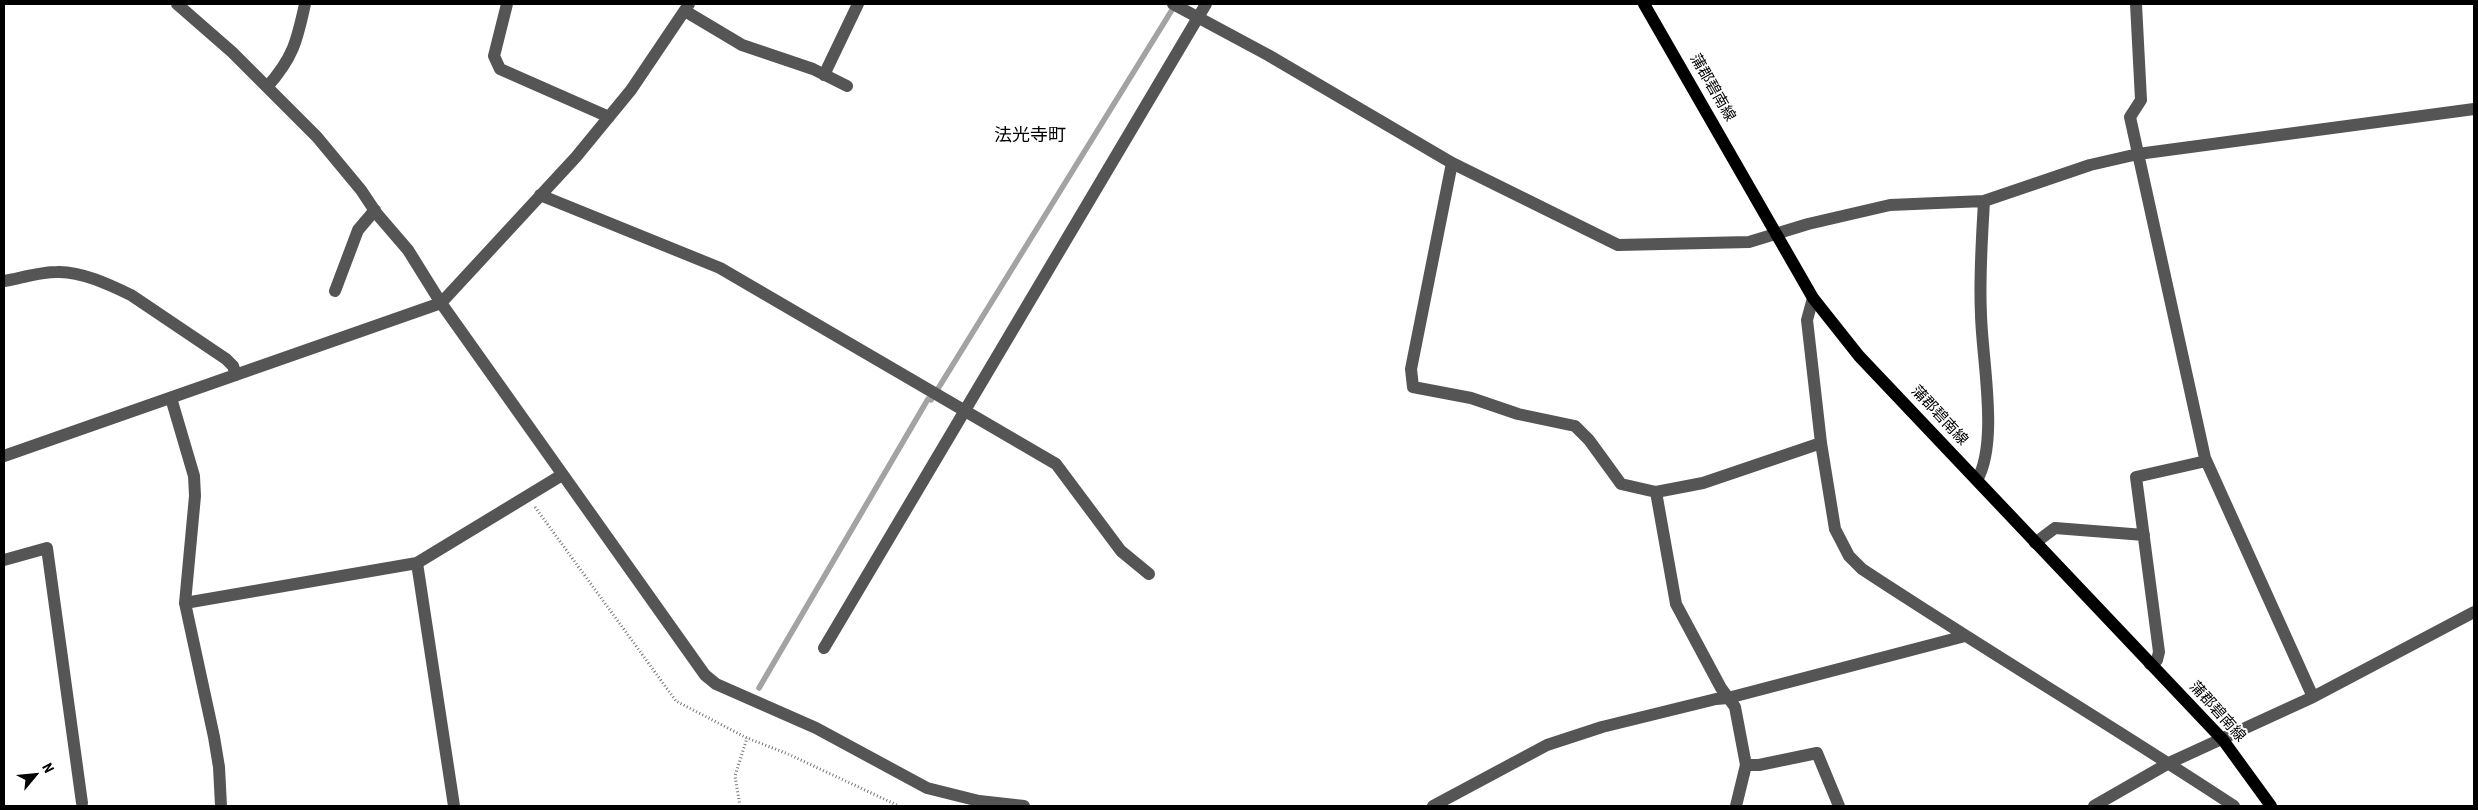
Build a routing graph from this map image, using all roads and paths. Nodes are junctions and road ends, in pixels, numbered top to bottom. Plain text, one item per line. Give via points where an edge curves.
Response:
1 (177, 4) edge
2 (305, 4) edge
3 (508, 4) edge
4 (858, 4) edge
5 (1173, 4) edge
6 (1206, 4) edge
7 (1644, 4) edge
8 (2136, 4) edge
9 (687, 8) edge
10 (1198, 18) junction
11 (824, 75) junction
12 (847, 86) dead end
13 (267, 87) junction
14 (2474, 109) edge
15 (609, 117) junction
16 (2138, 154) junction
17 (1452, 163) junction
18 (540, 195) junction
19 (1984, 201) junction
20 (374, 210) junction
21 (1778, 235) junction
22 (4, 281) edge
23 (335, 291) dead end
24 (1813, 298) junction
25 (441, 304) junction
26 (236, 375) junction
27 (171, 398) junction
28 (962, 411) junction
29 (1821, 443) junction
30 (4, 456) edge
31 (2206, 461) junction
32 (562, 475) junction
33 (1977, 480) junction
34 (1656, 492) junction
35 (2144, 535) junction
36 (2034, 543) junction
37 (4, 560) edge
38 (417, 563) junction
39 (1149, 574) dead end
40 (185, 603) junction
41 (2474, 613) edge
42 (1965, 636) junction
43 (824, 648) dead end
44 (2150, 664) junction
45 (2313, 697) junction
46 (1728, 698) junction
47 (748, 738) dead end
48 (2223, 740) junction
49 (1746, 764) junction
50 (2173, 765) junction
51 (82, 803) dead end
52 (221, 806) edge
53 (454, 806) edge
54 (740, 806) edge
55 (1024, 806) edge
56 (1433, 806) edge
57 (1736, 806) edge
58 (1839, 806) edge
59 (2094, 806) edge
60 (2234, 806) edge
61 (2271, 806) edge

1 - 13 street
2 - 13 street via 297,43 283,69
3 - 15 street via 494,56 500,69
4 - 11 street
5 - 10 street
6 - 10 street
7 - 21 main road, 蒲郡碧南線
8 - 16 street via 2141,100 2130,117
9 - 11 street via 742,45
9 - 15 street
10 - 17 street via 1268,55
10 - 28 street
11 - 12 street
13 - 20 street via 317,137
14 - 16 street
15 - 18 street
16 - 19 street via 2090,165
16 - 31 street
17 - 21 street via 1618,245 1749,242
17 - 34 street via 1411,369 1413,387 1472,398 1518,414 1575,426 1621,484
18 - 25 street
18 - 28 street via 720,268
19 - 21 street via 1890,205 1808,224
19 - 33 street via 1980,272 1988,407 1986,458
20 - 23 street via 358,230
20 - 25 street via 408,250
21 - 24 main road, 蒲郡碧南線
22 - 26 street via 57,272 71,273 116,288 226,359
24 - 29 street via 1807,320
24 - 33 main road, 蒲郡碧南線 via 1859,356
25 - 26 street
25 - 32 street
26 - 27 street
27 - 30 street
27 - 40 street via 194,476
28 - 39 street via 1056,464 1121,551
28 - 43 street
29 - 34 street via 1703,483
29 - 42 street via 1835,529 1849,556 1862,569
31 - 35 street via 2136,477
31 - 45 street
32 - 38 street
32 - 55 street via 693,660 716,684 816,728 928,788 980,801
33 - 36 main road, 蒲郡碧南線
34 - 46 street via 1676,604
35 - 36 street via 2055,528
35 - 44 street via 2159,652 2157,660
36 - 44 main road, 蒲郡碧南線
37 - 51 street via 47,548
38 - 40 street
38 - 53 street
40 - 52 street via 216,744
41 - 45 street
42 - 46 street
42 - 50 street
44 - 48 main road, 蒲郡碧南線
45 - 48 street
46 - 49 street via 1735,707
46 - 56 street via 1602,727 1547,745
47 - 54 path via 736,776
48 - 50 street
48 - 61 main road, 蒲郡碧南線
49 - 57 street
49 - 58 street via 1759,766 1817,753
50 - 59 street
50 - 60 street

